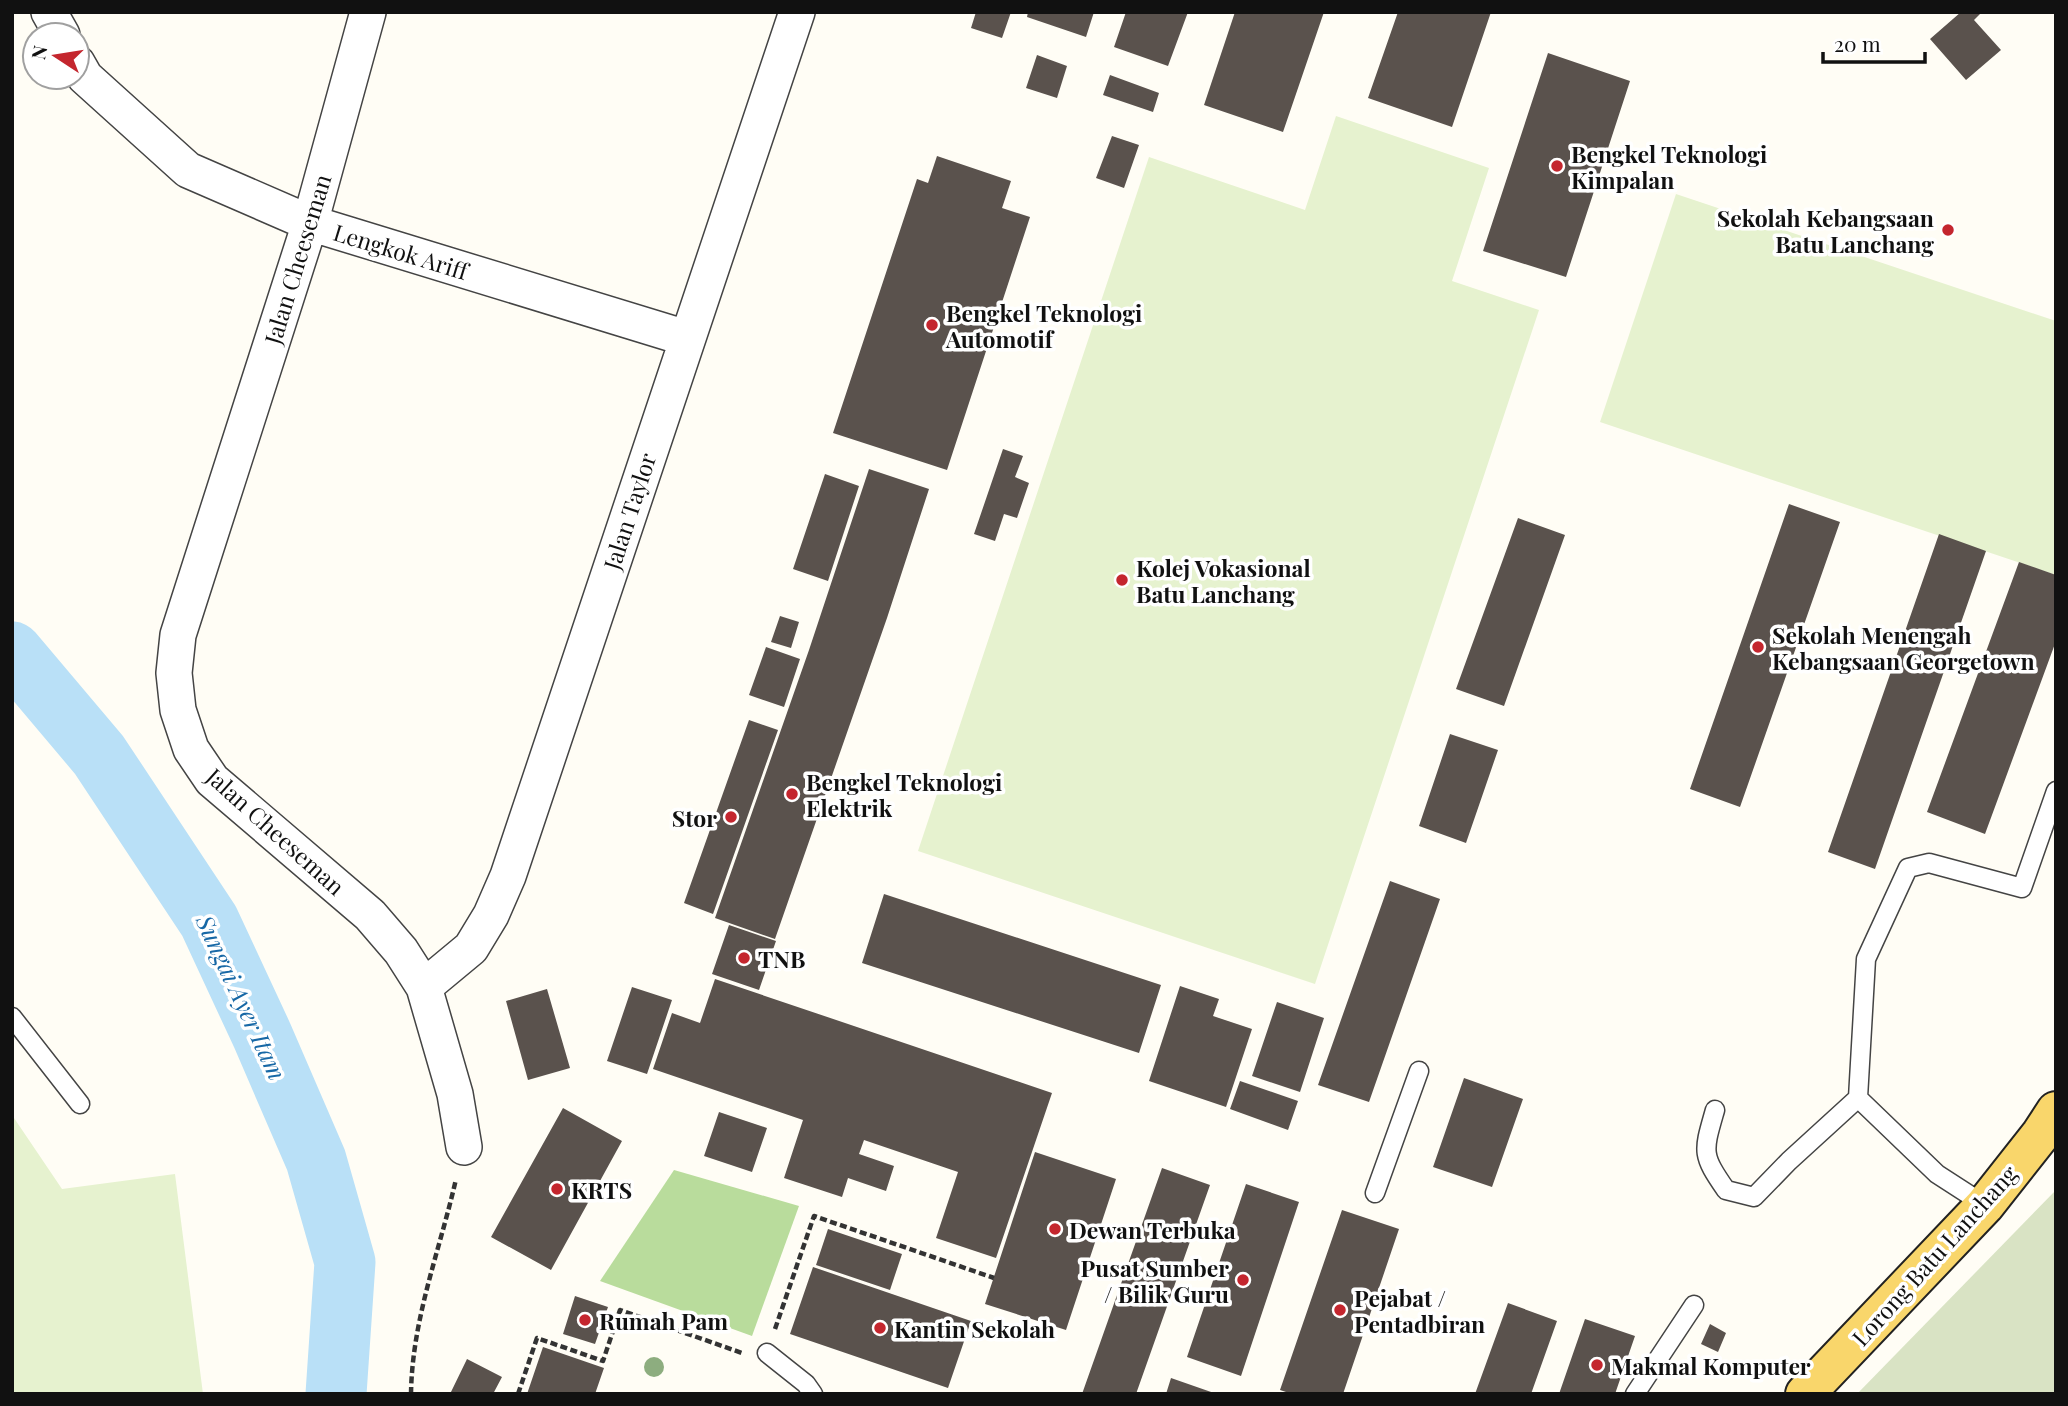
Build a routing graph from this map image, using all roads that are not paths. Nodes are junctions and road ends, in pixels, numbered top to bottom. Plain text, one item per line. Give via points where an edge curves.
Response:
1 (368, 12) edge
2 (797, 12) edge
3 (91, 82) edge
4 (310, 223) junction
5 (686, 338) junction
6 (2056, 791) edge
7 (424, 986) junction
8 (12, 1017) edge
9 (1419, 1071) dead end
10 (1858, 1098) junction
11 (80, 1104) dead end
12 (1715, 1110) dead end
13 (2056, 1111) edge
14 (464, 1147) road end
15 (1375, 1193) dead end
16 (1985, 1205) junction
17 (1694, 1305) dead end
18 (766, 1353) road end
19 (813, 1394) edge
20 (1635, 1394) edge
21 (1805, 1394) edge

1 - 4 street, Jalan Cheeseman
2 - 5 street, Jalan Taylor
3 - 4 street, Lengkok Ariff via 188,170
4 - 5 street, Lengkok Ariff
4 - 7 street, Jalan Cheeseman via 178,635 174,673 178,710 191,749 212,779 370,915
5 - 7 street, Jalan Taylor via 508,876 471,948
6 - 10 lane via 2022,888 1929,863 1908,867 1866,959
7 - 14 street, Jalan Cheeseman via 455,1094
8 - 11 lane
9 - 15 lane
10 - 12 lane via 1754,1197 1726,1190 1708,1164 1706,1143
10 - 16 lane via 1937,1174
13 - 16 main road, Lorong Batu Lanchang
16 - 21 main road, Lorong Batu Lanchang
17 - 20 lane
18 - 19 lane

